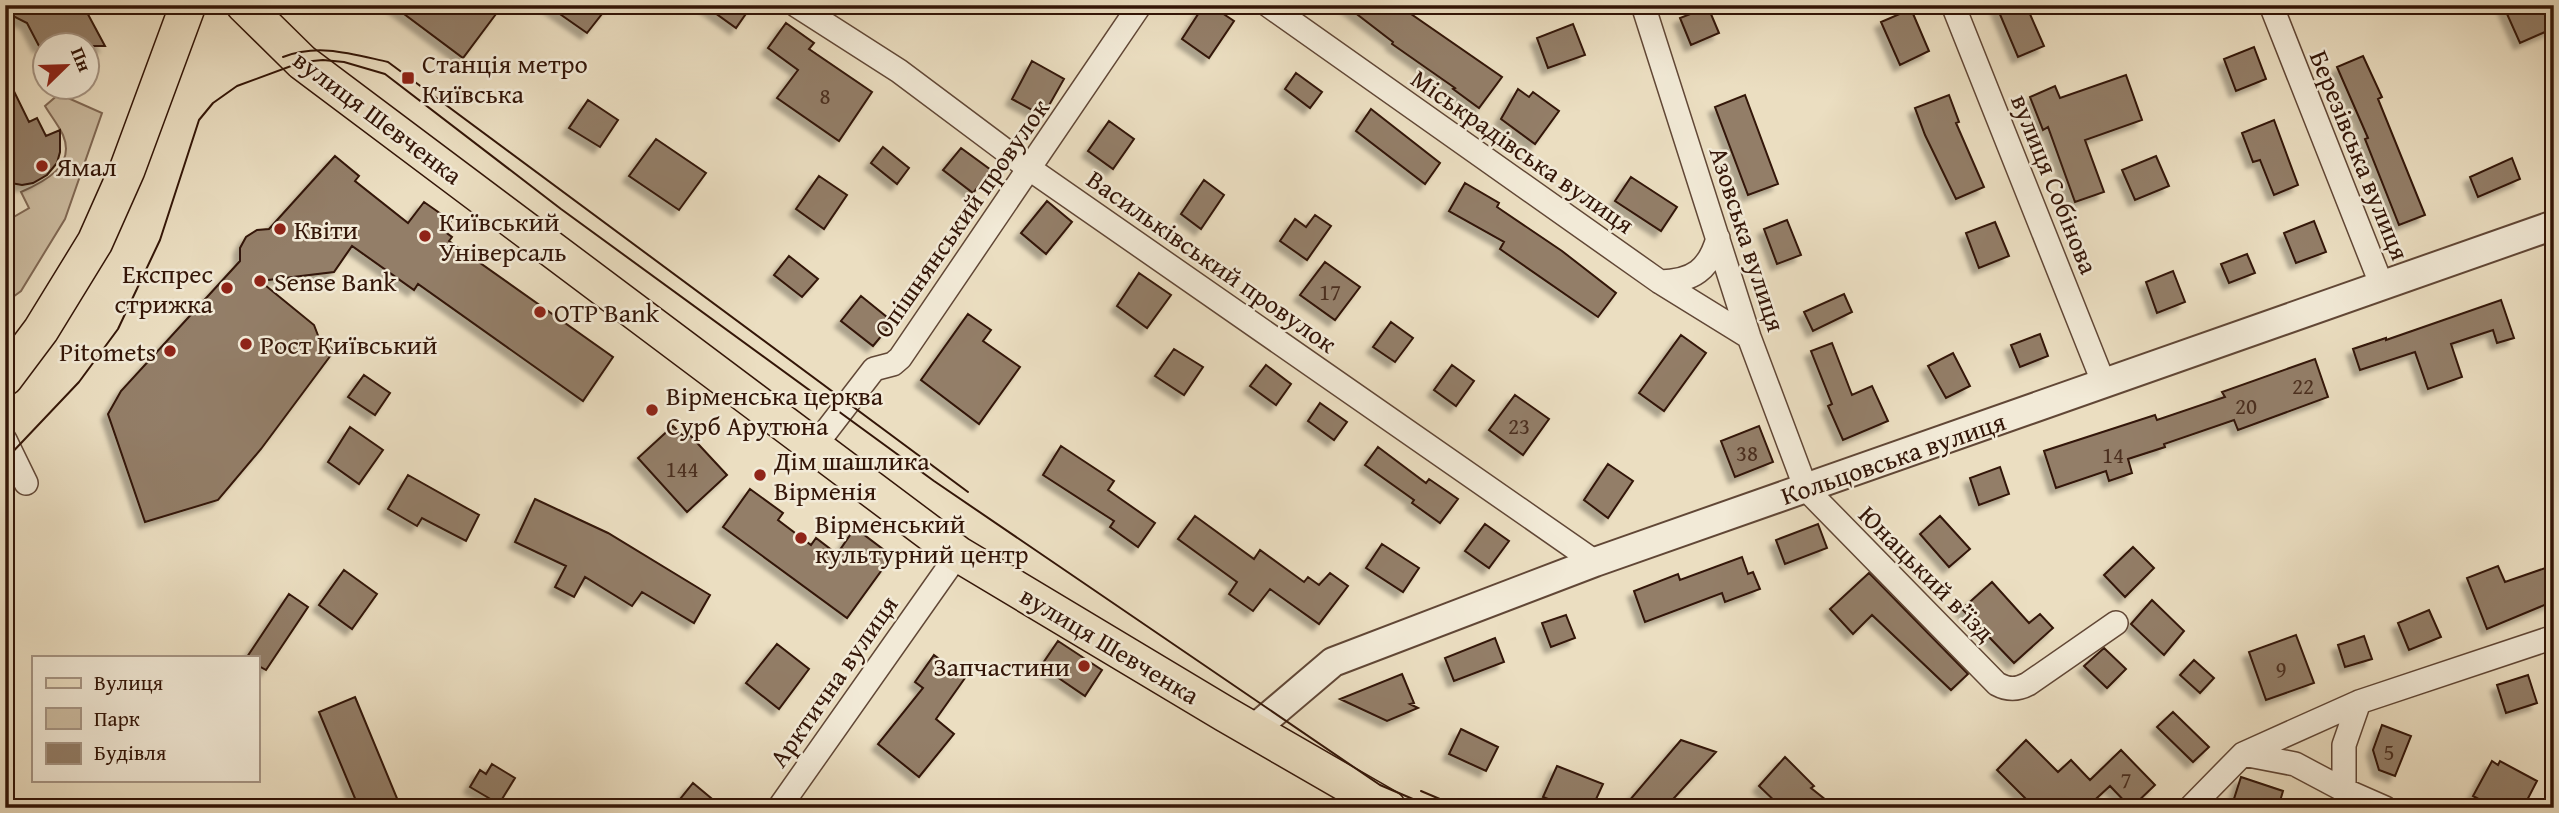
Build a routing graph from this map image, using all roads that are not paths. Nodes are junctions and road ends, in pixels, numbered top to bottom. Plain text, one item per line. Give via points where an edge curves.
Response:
1 (188, 5) edge
2 (244, 5) edge
3 (796, 5) edge
4 (1140, 5) edge
5 (1268, 5) edge
6 (1643, 5) edge
7 (1953, 5) edge
8 (2271, 5) edge
9 (1030, 169) junction
10 (2554, 225) edge
11 (1718, 238) junction
12 (1660, 282) junction
13 (2382, 286) junction
14 (1749, 337) junction
15 (5, 378) edge
16 (2104, 384) junction
17 (5, 440) edge
18 (814, 447) junction
19 (26, 483) dead end
20 (1806, 489) junction
21 (958, 554) junction
22 (1595, 562) junction
23 (2116, 623) dead end
24 (2554, 637) edge
25 (2359, 702) junction
26 (1253, 730) junction
27 (2243, 754) junction
28 (2344, 790) junction
29 (779, 808) edge
30 (1388, 808) edge
31 (2190, 808) edge
32 (2385, 808) edge

1 - 15 main road via 95,242 41,330
2 - 18 main road, вулиця Шевченка via 292,54
3 - 9 street, Васильківський провулок via 899,71
4 - 9 street, Опішнянський провулок
5 - 12 street, Міськрадівська вулиця
6 - 11 street, Азовська вулиця
7 - 16 street, вулиця Собінова
8 - 13 street, Березівська вулиця
9 - 18 street, Опішнянський провулок via 900,358 874,369
9 - 22 street, Васильківський провулок
10 - 13 street, Кольцовська вулиця
11 - 12 street via 1704,267 1691,277
11 - 14 street, Азовська вулиця
12 - 14 street, Міськрадівська вулиця
13 - 16 street, Кольцовська вулиця
14 - 20 street, Азовська вулиця
16 - 20 street, Кольцовська вулиця
17 - 19 street
18 - 21 main road, вулиця Шевченка
20 - 22 street, Кольцовська вулиця
20 - 23 street, Юнацький в’їзд via 1997,684 2013,689 2028,684
21 - 26 main road, вулиця Шевченка
21 - 29 street, Арктична вулиця
22 - 26 street, Кольцовська вулиця via 1333,662
24 - 25 street
25 - 27 street
25 - 28 street via 2344,745
26 - 30 main road, вулиця Шевченка
27 - 28 street via 2295,764
27 - 31 street
28 - 32 street

